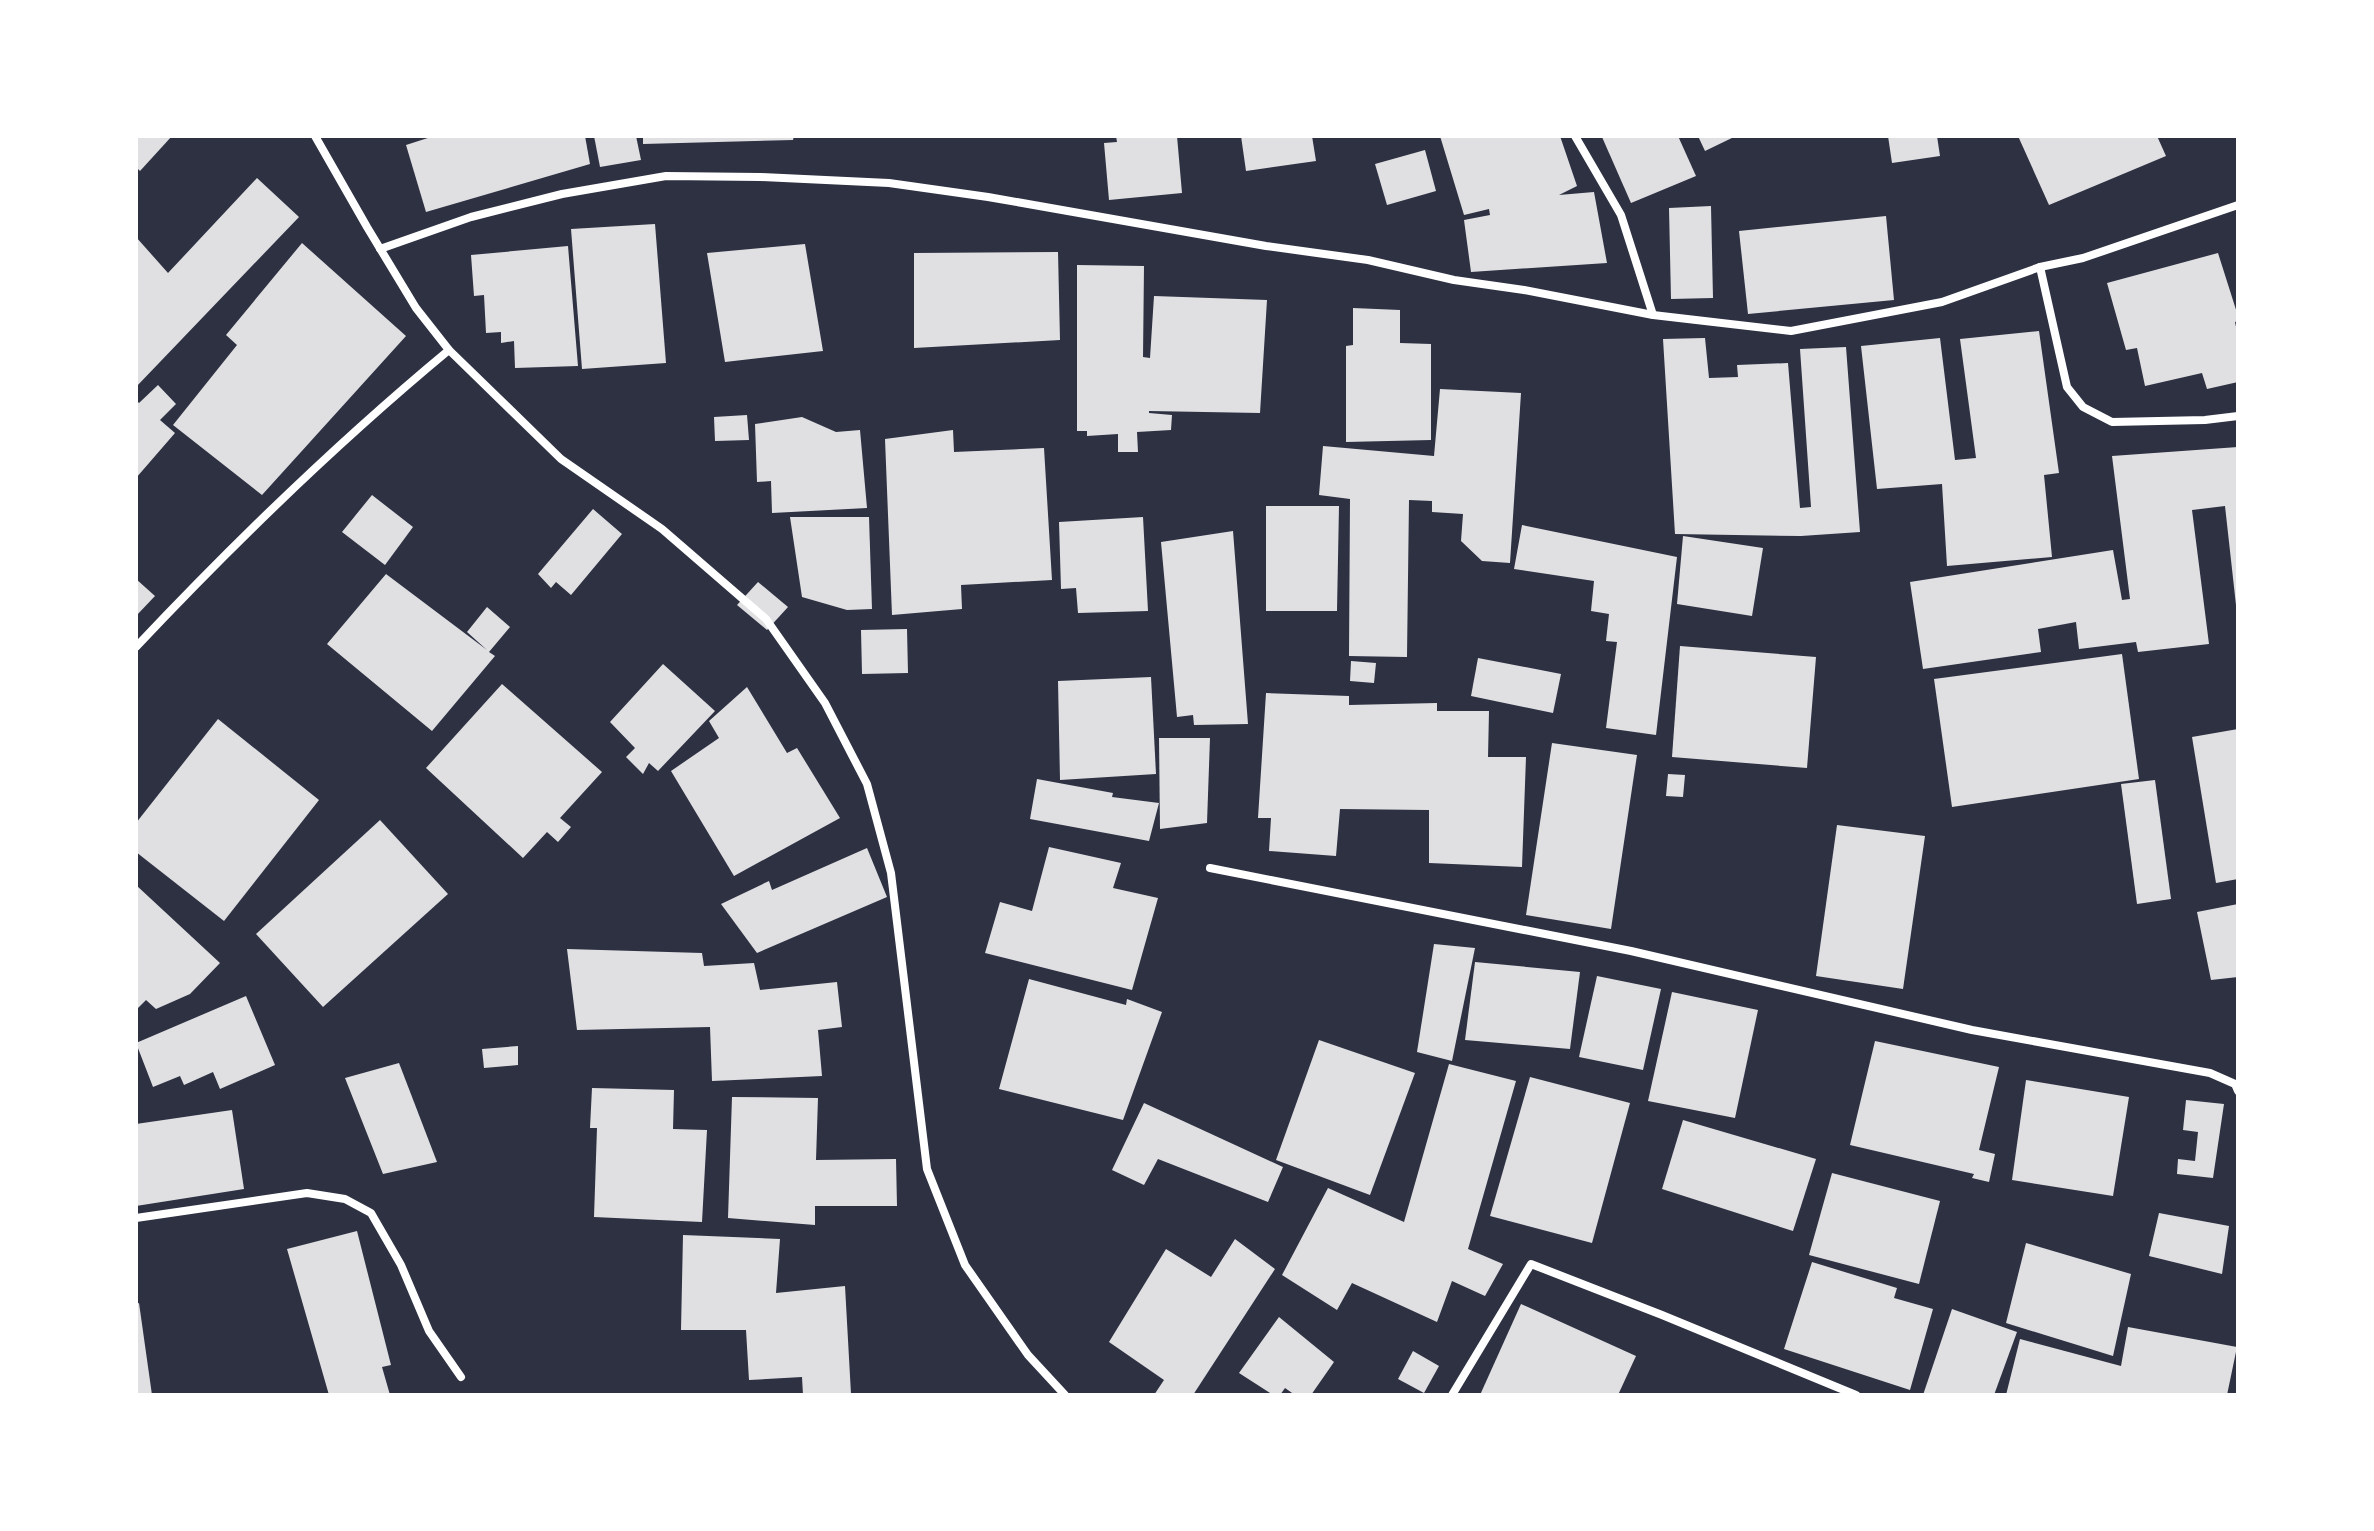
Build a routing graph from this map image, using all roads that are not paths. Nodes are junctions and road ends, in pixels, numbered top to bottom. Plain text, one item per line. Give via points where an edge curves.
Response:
1 (315, 136) edge
2 (1575, 136) edge
3 (2238, 205) edge
4 (380, 249) junction
5 (2040, 267) junction
6 (1653, 315) junction
7 (449, 350) junction
8 (2238, 416) edge
9 (136, 647) edge
10 (1210, 868) dead end
11 (2238, 1091) edge
12 (136, 1218) edge
13 (461, 1377) dead end
14 (1065, 1395) edge
15 (1452, 1395) edge
16 (1856, 1395) edge

1 - 4 street
2 - 6 street via 1621,215
3 - 5 street via 2083,258
4 - 6 street via 471,217 666,176 889,183 1368,260
4 - 7 street
5 - 6 street via 1942,302 1791,331
5 - 8 street via 2067,387 2083,407 2112,422
7 - 9 street via 266,514
7 - 14 street via 561,459 662,529 766,619 825,703 867,784 891,873 927,1169 965,1265 1028,1355
10 - 11 street via 1631,951 1972,1030 2210,1073 2235,1084
12 - 13 street via 307,1193 345,1199 371,1213 429,1331
15 - 16 street via 1531,1264

